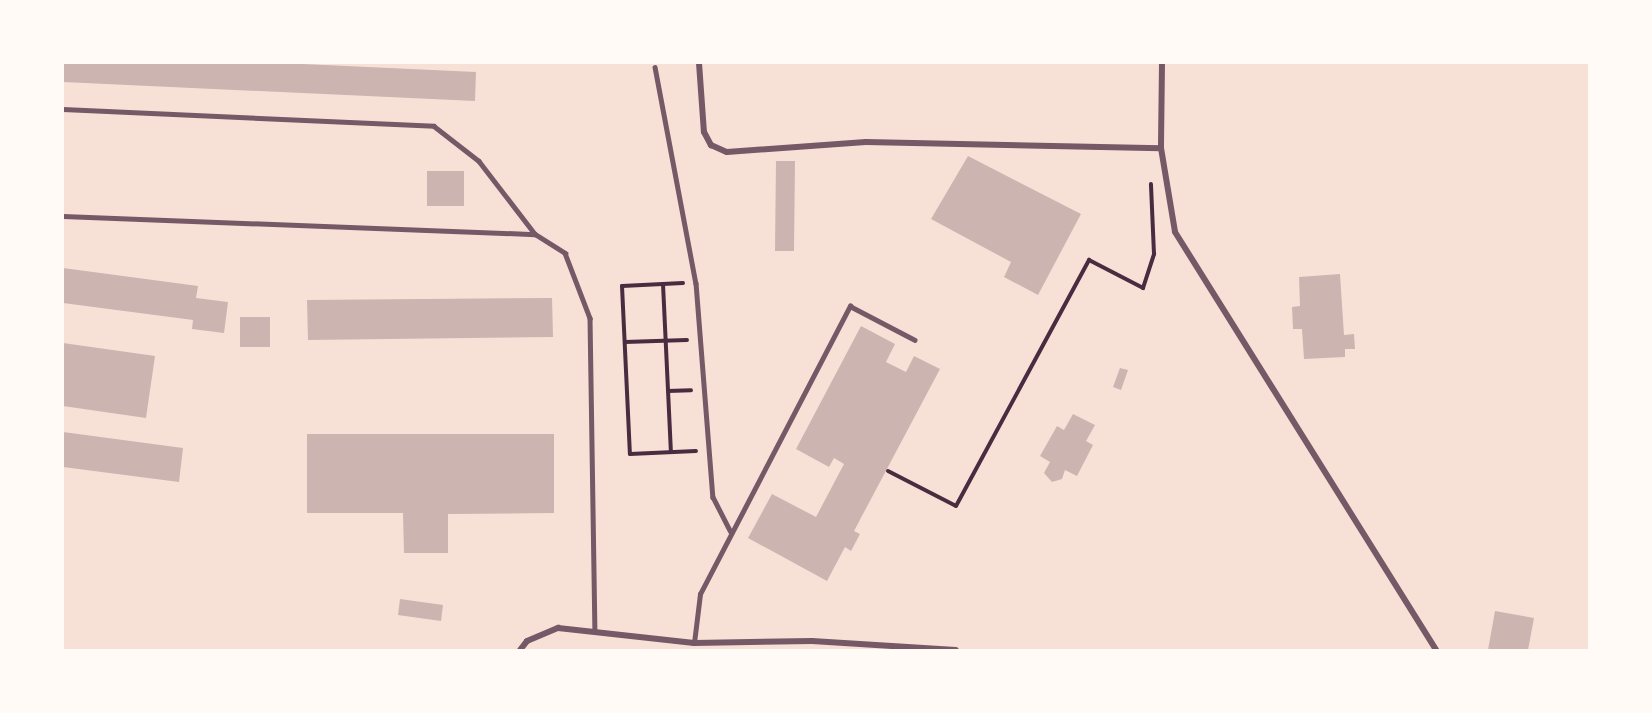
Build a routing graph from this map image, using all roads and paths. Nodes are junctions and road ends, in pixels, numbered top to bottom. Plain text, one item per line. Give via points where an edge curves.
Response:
1 (699, 63) edge
2 (1162, 63) edge
3 (655, 67) dead end
4 (63, 109) edge
5 (1161, 148) junction
6 (1149, 149) junction
7 (63, 216) edge
8 (535, 234) junction
9 (696, 283) junction
10 (663, 284) junction
11 (702, 339) junction
12 (666, 340) junction
13 (915, 340) dead end
14 (625, 342) junction
15 (704, 390) junction
16 (668, 391) junction
17 (707, 451) junction
18 (671, 452) junction
19 (888, 471) dead end
20 (730, 531) junction
21 (595, 629) junction
22 (694, 646) edge
23 (520, 650) edge
24 (956, 650) edge
25 (1436, 650) edge

1 - 6 street via 704,132 711,145 727,152 866,142
2 - 5 street
3 - 9 lane
4 - 8 lane via 434,126 479,161
5 - 6 street
5 - 25 street via 1175,232
6 - 19 path via 1154,254 1143,288 1089,260 956,506
7 - 8 lane
8 - 21 lane via 565,253 590,318
9 - 10 path
9 - 11 lane
10 - 12 path
10 - 14 path via 622,286
11 - 12 path
11 - 15 lane
12 - 14 path
12 - 16 path
13 - 20 lane via 850,306
14 - 18 path via 630,454
15 - 16 path
15 - 17 lane
16 - 18 path
17 - 18 path
17 - 20 lane via 713,498
20 - 22 lane via 700,594
21 - 22 street
21 - 23 street via 558,628 527,640
22 - 24 street via 812,641

